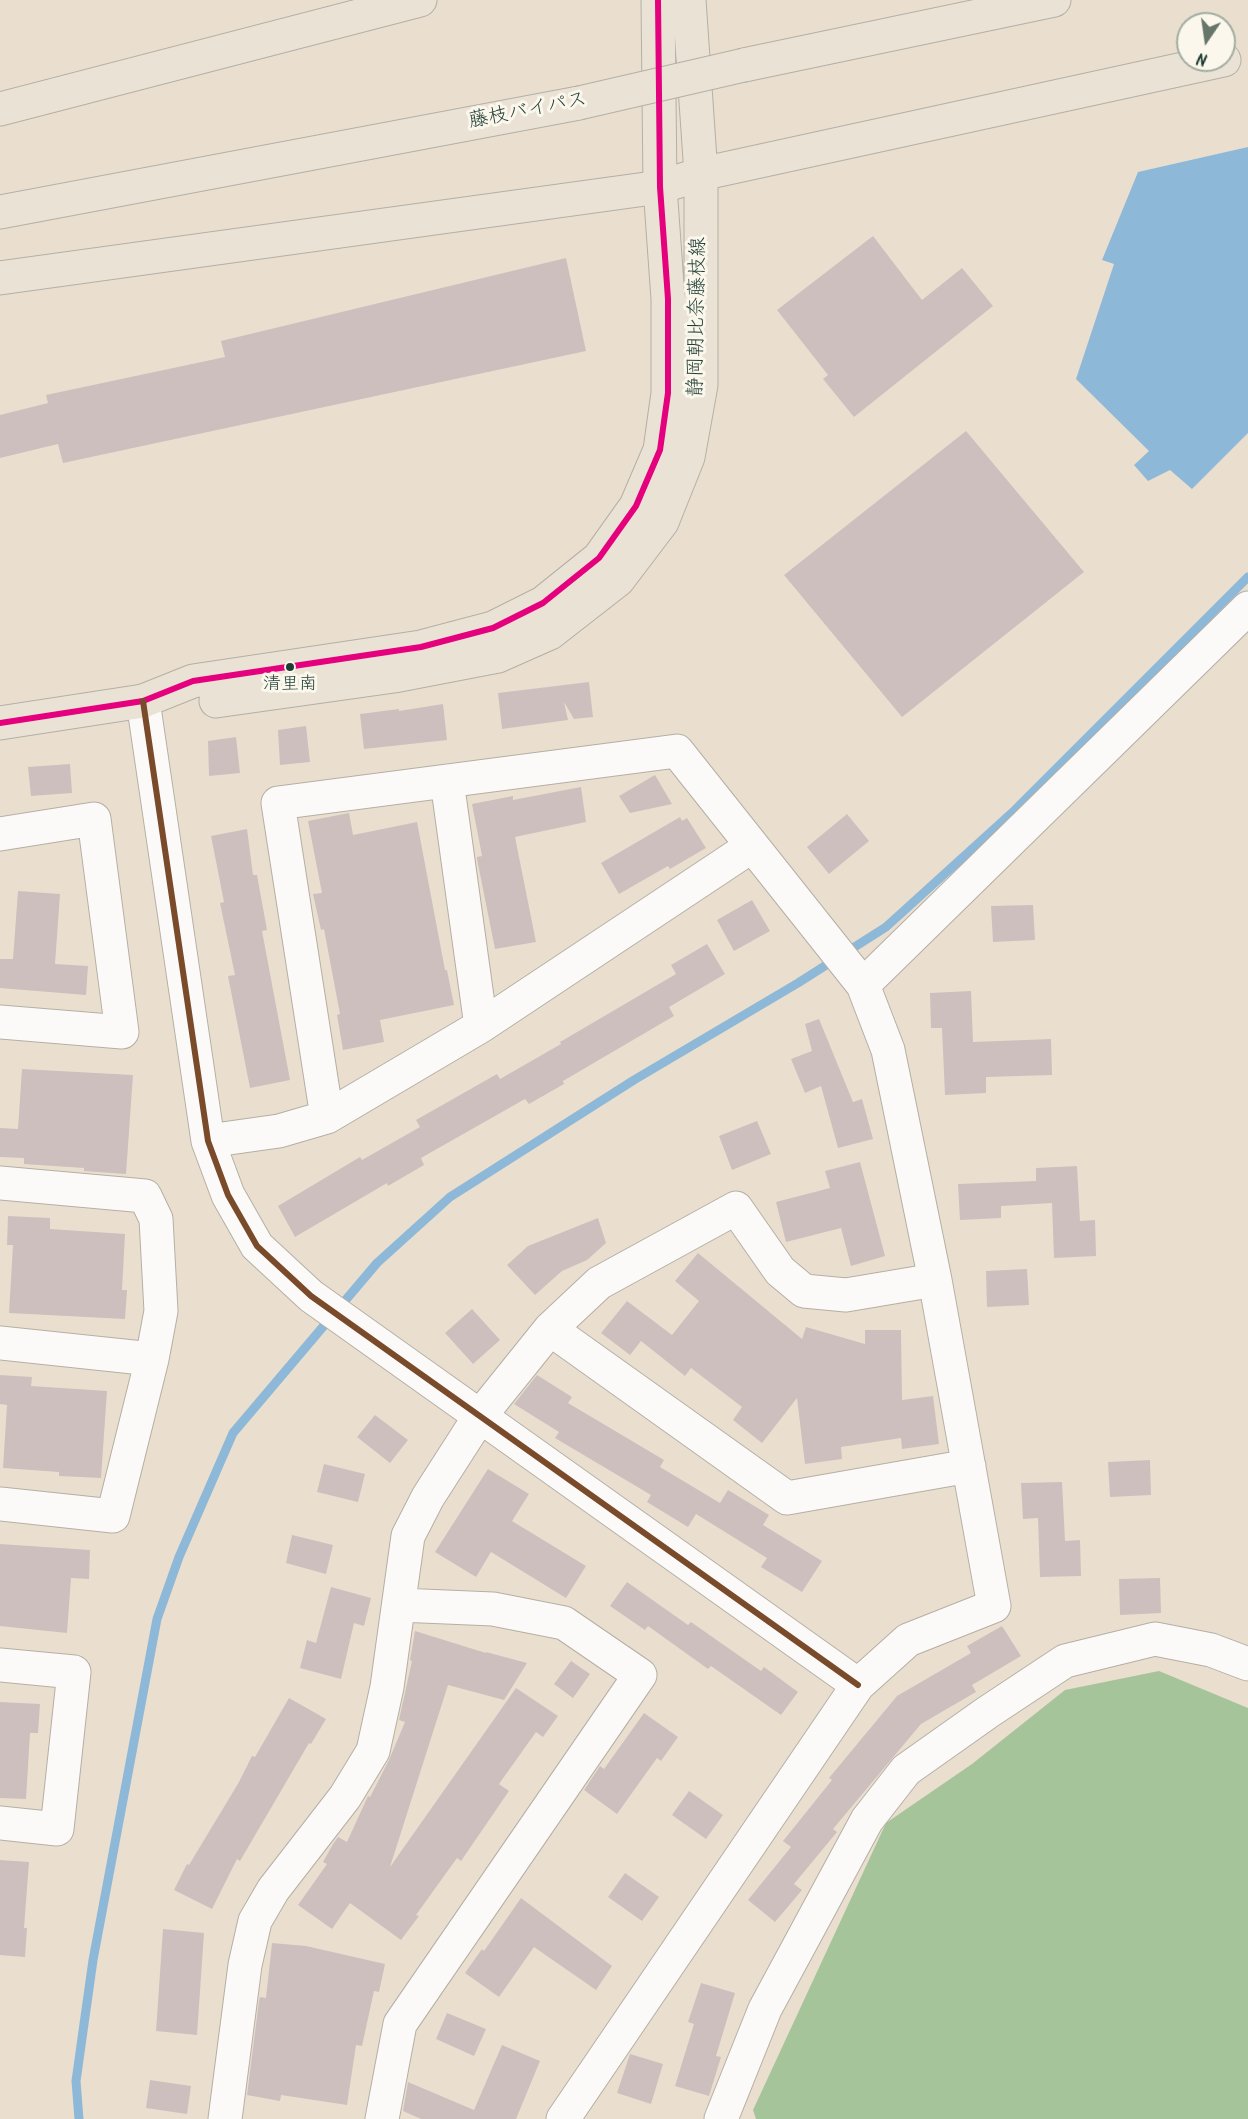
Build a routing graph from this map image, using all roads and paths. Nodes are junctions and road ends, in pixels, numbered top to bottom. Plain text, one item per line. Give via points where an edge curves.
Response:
1 (420, 0) edge
2 (658, 0) edge
3 (689, 0) edge
4 (1054, 0) edge
5 (1176, 70) edge
6 (0, 109) edge
7 (700, 174) junction
8 (660, 187) junction
9 (0, 212) edge
10 (0, 278) edge
11 (1248, 608) edge
12 (143, 701) junction
13 (0, 723) edge
14 (447, 781) junction
15 (0, 834) edge
16 (752, 846) junction
17 (863, 985) junction
18 (0, 1022) edge
19 (481, 1026) junction
20 (327, 1117) junction
21 (208, 1141) junction
22 (0, 1183) edge
23 (935, 1280) junction
24 (550, 1329) junction
25 (0, 1343) edge
26 (152, 1359) junction
27 (480, 1416) junction
28 (969, 1466) junction
29 (0, 1504) edge
30 (399, 1605) junction
31 (1248, 1664) edge
32 (0, 1665) edge
33 (858, 1685) junction
34 (0, 1823) edge
35 (225, 2119) edge
36 (382, 2119) edge
37 (563, 2119) edge
38 (721, 2119) edge

1 - 6 main road
2 - 8 main road, 静岡朝比奈藤枝線
3 - 7 main road, 静岡朝比奈藤枝線
4 - 9 main road, 藤枝バイパス, bridge via 579,103
5 - 7 main road
7 - 8 main road
7 - 12 main road, 静岡朝比奈藤枝線 via 701,385 688,457 662,522 618,580 550,633 498,656 394,676 185,705
8 - 10 main road
8 - 12 main road, 静岡朝比奈藤枝線 via 668,299 668,393 660,450 636,506 599,558 543,603 493,628 421,647 193,681
11 - 17 street
12 - 13 main road, 静岡朝比奈藤枝線
12 - 21 street
14 - 16 street via 677,751
14 - 19 street
14 - 20 street via 278,803
15 - 18 street via 94,819 122,1032
16 - 17 street
16 - 19 street
17 - 23 street via 888,1050
19 - 20 street
20 - 21 street via 279,1131
21 - 27 street via 228,1195 257,1246 311,1296
22 - 26 street via 144,1196 156,1218 161,1311
23 - 24 street via 846,1295 804,1291 780,1271 736,1208 599,1283
23 - 28 street
24 - 27 street
24 - 28 street via 787,1498
25 - 26 street
26 - 29 street via 113,1516
27 - 30 street via 408,1536
27 - 33 street
28 - 33 street via 994,1606 908,1640
30 - 35 street via 373,1751 345,1797 273,1890 255,1921 245,1965
30 - 36 street via 493,1609 564,1623 640,1675 400,2024
31 - 38 street via 1211,1650 1155,1640 1065,1661 906,1770 867,1820 765,2009
32 - 34 street via 74,1672 57,1829
33 - 37 street

